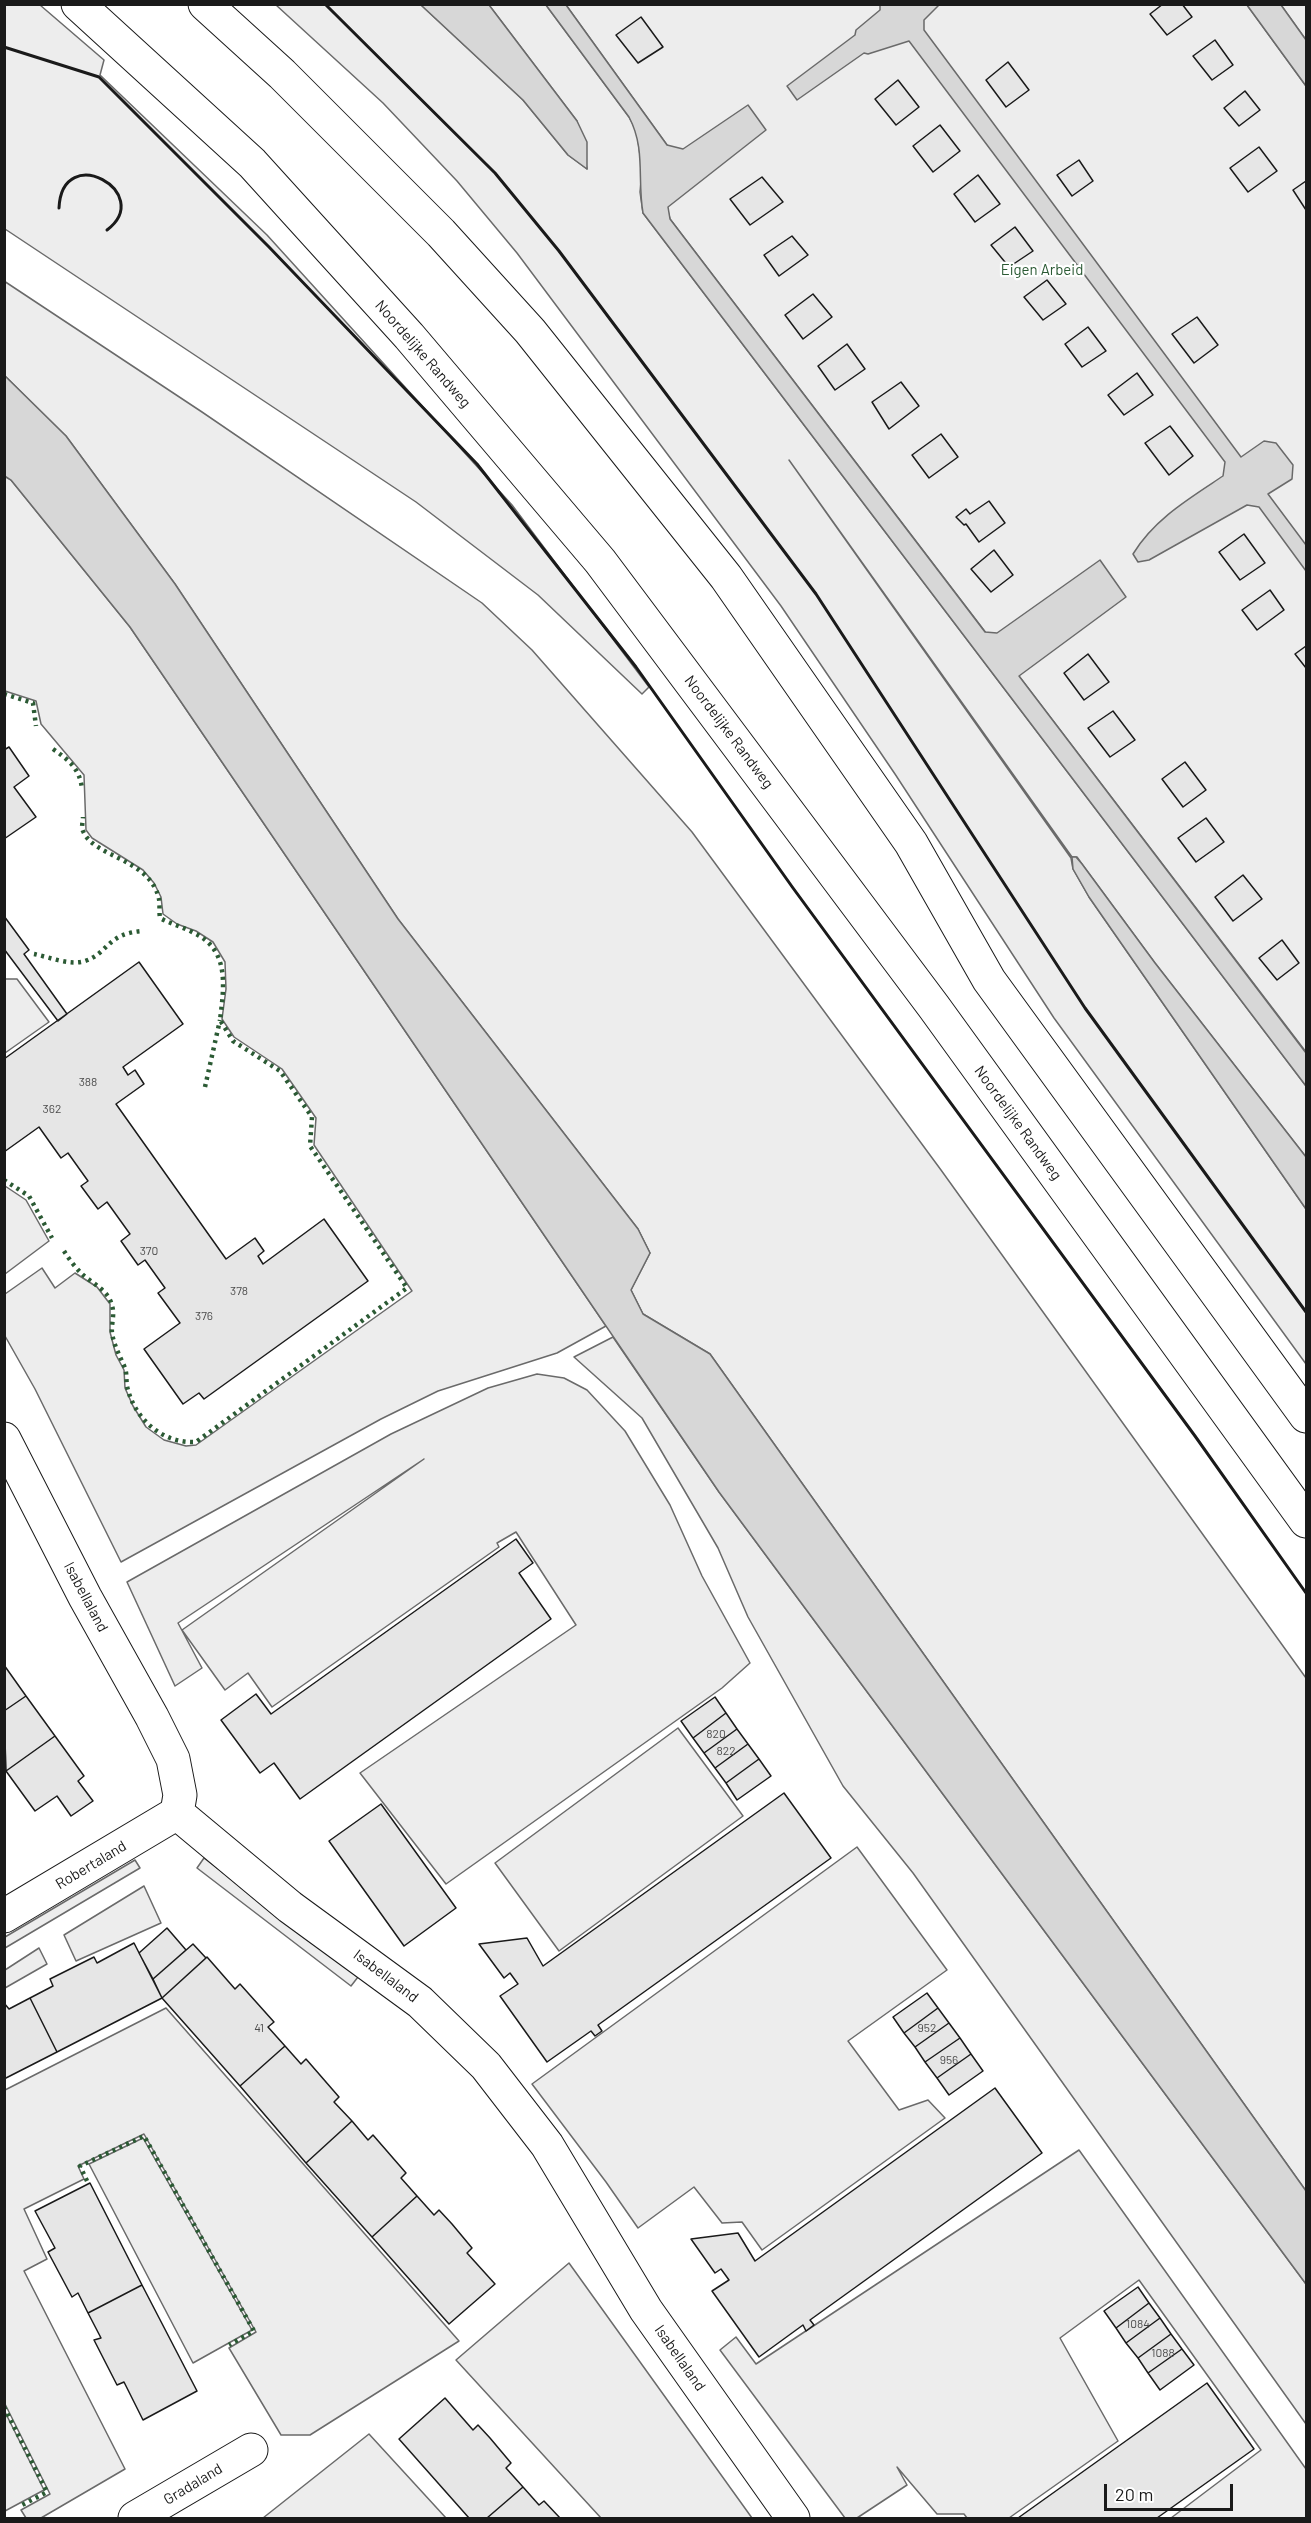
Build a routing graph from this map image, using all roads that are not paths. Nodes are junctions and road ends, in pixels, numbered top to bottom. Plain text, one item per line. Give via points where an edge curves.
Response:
1 (78, 4) edge
2 (205, 4) edge
3 (1306, 1416) edge
4 (4, 1439) edge
5 (1306, 1521) edge
6 (177, 1814) junction
7 (4, 1916) edge
8 (251, 2450) dead end
9 (135, 2518) edge
10 (793, 2518) edge

1 - 5 main road, Noordelijke Randweg via 252,163 409,336 600,561 934,1007
2 - 3 main road via 282,74 441,233 530,331 726,577 911,843 989,980
4 - 6 main road, Isabellaland via 173,1759 180,1795
6 - 7 main road, Robertaland
6 - 10 main road, Isabellaland via 290,1907 420,2002 486,2066 547,2145 646,2310
8 - 9 main road, Gradaland

